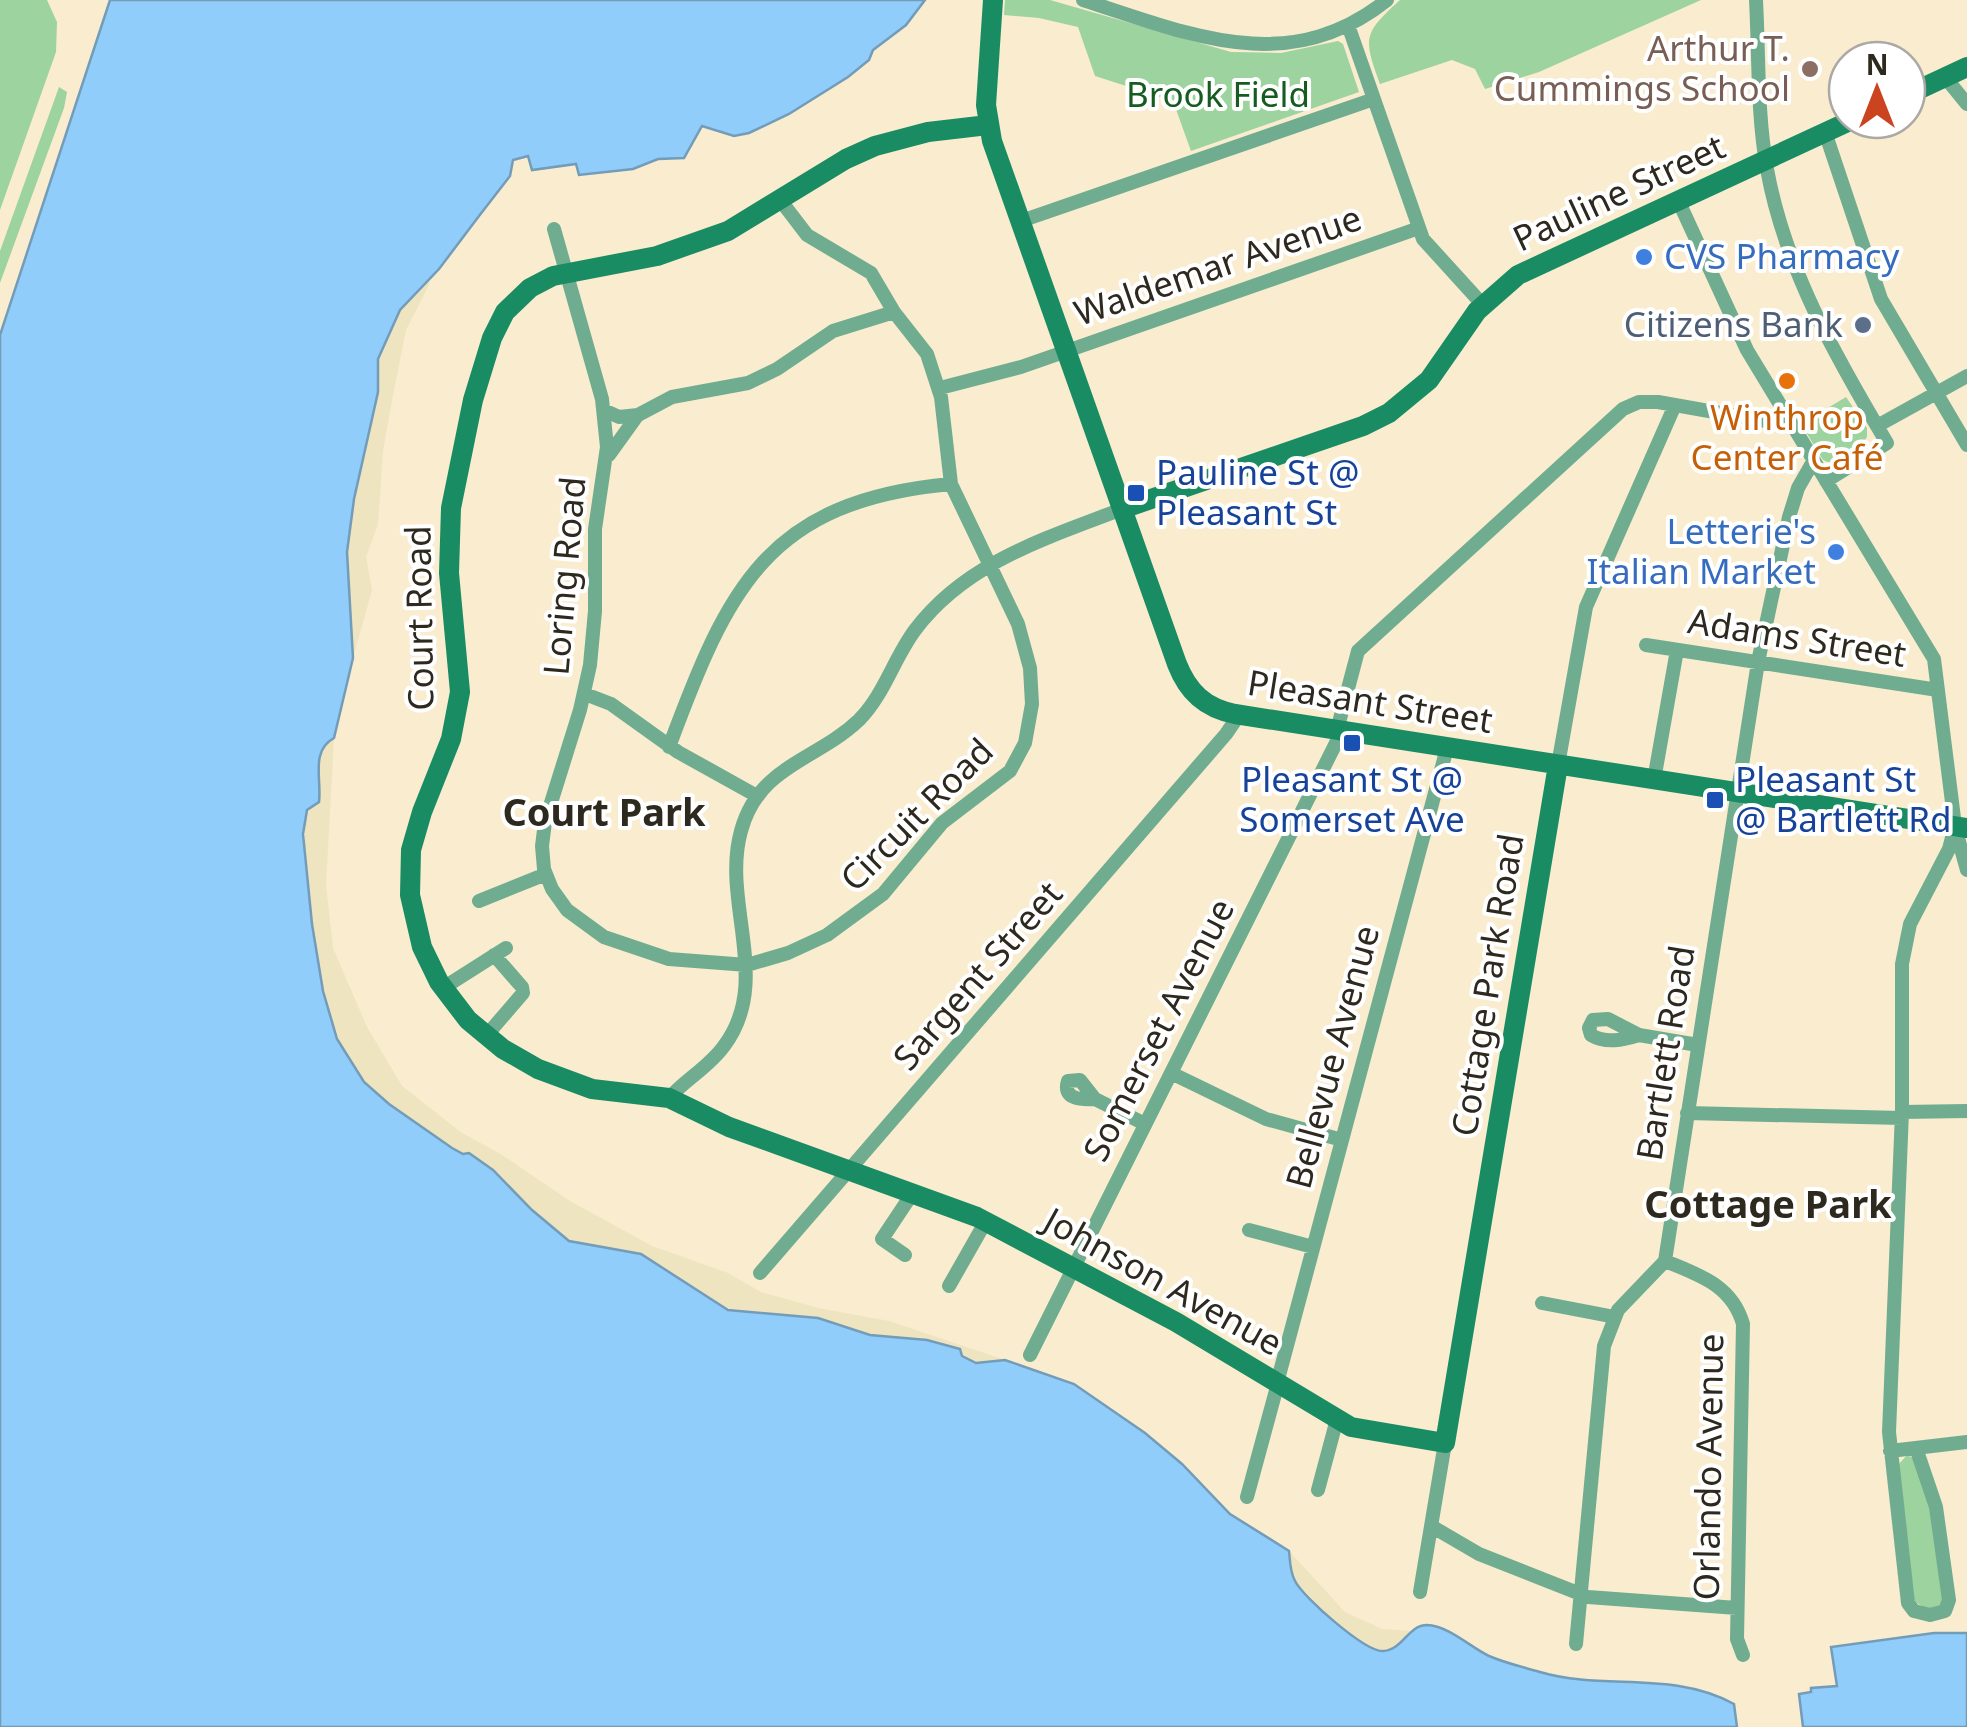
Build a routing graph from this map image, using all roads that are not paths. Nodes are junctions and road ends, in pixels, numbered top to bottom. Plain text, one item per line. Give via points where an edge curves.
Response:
1 (994, 0) edge
2 (1083, 0) edge
3 (1387, 0) edge
4 (1756, 0) edge
5 (1348, 25) junction
6 (1967, 67) edge
7 (1946, 77) junction
8 (1927, 85) edge
9 (1374, 98) junction
10 (1967, 104) edge
11 (988, 126) junction
12 (1825, 132) joint
13 (1766, 160) junction
14 (781, 200) junction
15 (1678, 200) junction
16 (1020, 221) junction
17 (1419, 228) junction
18 (554, 229) dead end
19 (566, 272) junction
20 (1482, 306) junction
21 (894, 312) junction
22 (1066, 350) junction
23 (1967, 376) edge
24 (940, 388) junction
25 (1936, 393) junction
26 (1675, 405) junction
27 (604, 410) junction
28 (638, 416) junction
29 (1793, 426) junction
30 (1877, 426) junction
31 (1967, 445) edge
32 (606, 460) junction
33 (1814, 460) junction
34 (1826, 481) junction
35 (952, 484) junction
36 (1122, 509) junction
37 (990, 564) junction
38 (1646, 646) dead end
39 (1678, 650) junction
40 (1758, 662) junction
41 (1938, 690) junction
42 (585, 694) junction
43 (1239, 715) junction
44 (1339, 731) junction
45 (670, 747) junction
46 (1447, 748) junction
47 (1558, 765) junction
48 (1654, 780) junction
49 (1737, 792) junction
50 (757, 796) junction
51 (1961, 827) edge
52 (1967, 870) edge
53 (546, 874) junction
54 (479, 901) dead end
55 (748, 965) junction
56 (443, 988) junction
57 (1639, 1035) dead end
58 (486, 1036) junction
59 (1698, 1045) junction
60 (1171, 1073) junction
61 (669, 1098) junction
62 (1095, 1098) dead end
63 (1967, 1111) edge
64 (1688, 1113) junction
65 (1902, 1115) junction
66 (1146, 1124) junction
67 (1342, 1140) junction
68 (849, 1172) junction
69 (912, 1194) junction
70 (986, 1222) junction
71 (1248, 1230) dead end
72 (1314, 1247) junction
73 (905, 1256) dead end
74 (1665, 1261) junction
75 (1074, 1268) junction
76 (760, 1273) dead end
77 (949, 1286) dead end
78 (1542, 1302) dead end
79 (1615, 1316) junction
80 (1030, 1355) dead end
81 (1278, 1383) junction
82 (1337, 1419) junction
83 (1967, 1442) edge
84 (1445, 1443) junction
85 (1916, 1448) junction
86 (1890, 1450) junction
87 (1318, 1490) dead end
88 (1247, 1497) dead end
89 (1431, 1526) junction
90 (1420, 1592) dead end
91 (1580, 1594) junction
92 (1738, 1608) junction
93 (1576, 1644) dead end
94 (1743, 1655) dead end

1 - 11 street, Pleasant Street
2 - 5 street via 1238,44 1298,42
3 - 5 street
4 - 13 street
5 - 9 street
6 - 7 street
7 - 8 street
7 - 10 street
9 - 16 street
9 - 17 street
11 - 14 street, Court Road via 875,146
11 - 16 street, Pleasant Street
12 - 13 street, Pauline Street
12 - 25 street via 1880,299
13 - 15 street, Pauline Street
13 - 30 street via 1814,312
14 - 19 street, Court Road via 688,248
14 - 21 street, Circuit Road via 807,235 867,269
15 - 20 street, Pauline Street via 1540,263
15 - 29 street via 1734,326
16 - 22 street, Pleasant Street
17 - 20 street via 1427,246
17 - 22 street, Waldemar Avenue
18 - 19 street, Loring Road
19 - 27 street, Loring Road
19 - 56 street, Court Road via 525,292 496,326 459,457 449,548 458,710 416,832 409,875 418,932
20 - 36 street, Pauline Street via 1428,380 1389,413
21 - 24 street, Circuit Road via 924,348
21 - 28 street via 833,331 756,380 672,397
22 - 24 street, Waldemar Avenue
22 - 36 street, Pleasant Street
23 - 25 street
24 - 35 street, Circuit Road
25 - 30 street
25 - 31 street
26 - 29 street, Somerset Avenue
26 - 44 street, Somerset Avenue via 1639,402 1618,413 1358,651
26 - 47 street, Cottage Park Road via 1586,607
27 - 28 street
27 - 32 street, Loring Road
28 - 32 street
29 - 33 street
30 - 34 street via 1887,443
32 - 42 street, Loring Road
33 - 34 street
33 - 40 street, Bartlett Road via 1789,518
34 - 41 street via 1934,659
35 - 37 street, Circuit Road
35 - 45 street via 859,500 773,550 717,631
36 - 37 street
36 - 43 street, Pleasant Street via 1183,679 1207,705
37 - 50 street via 927,615 863,715 778,773
37 - 55 street, Circuit Road via 1021,632 1031,678 1029,727 1015,764 942,823 890,887 852,920
38 - 39 street, Adams Street
39 - 40 street, Adams Street
39 - 48 street
40 - 41 street, Adams Street
40 - 49 street, Bartlett Road
41 - 51 street
42 - 45 street
42 - 53 street, Loring Road via 544,827
43 - 44 street, Pleasant Street
43 - 68 street, Sargent Street
44 - 46 street, Pleasant Street
44 - 60 street, Somerset Avenue
45 - 50 street
46 - 47 street, Pleasant Street
46 - 67 street, Bellevue Avenue
47 - 48 street, Pleasant Street
47 - 84 street, Cottage Park Road
48 - 49 street, Pleasant Street
49 - 51 street, Pleasant Street
49 - 59 street, Bartlett Road
50 - 55 street via 735,864
51 - 52 street
51 - 65 street via 1913,916 1903,950
53 - 54 street
53 - 55 street via 567,910 604,938 669,960
55 - 61 street via 730,1037
56 - 58 street, Court Road
56 - 58 street via 500,952 523,993
57 - 59 street
58 - 61 street, Court Road via 569,1082
59 - 64 street, Bartlett Road
60 - 66 street, Somerset Avenue
60 - 67 street via 1258,1116
61 - 68 street, Court Road
62 - 66 street
63 - 65 street
64 - 65 street
64 - 74 street, Bartlett Road
65 - 86 street
66 - 75 street, Somerset Avenue
67 - 72 street, Bellevue Avenue
68 - 69 street, Johnson Avenue
68 - 76 street, Sargent Street
69 - 70 street, Johnson Avenue
69 - 73 street via 882,1240
70 - 75 street, Johnson Avenue
70 - 77 street
71 - 72 street
72 - 81 street, Bellevue Avenue
74 - 79 street
74 - 92 street, Orlando Avenue via 1718,1285 1742,1324
75 - 80 street, Somerset Avenue
75 - 81 street, Johnson Avenue
78 - 79 street
79 - 91 street via 1603,1354
81 - 82 street, Johnson Avenue
81 - 88 street, Bellevue Avenue
82 - 84 street, Johnson Avenue via 1359,1430
82 - 87 street
83 - 85 street
84 - 89 street, Cottage Park Road
85 - 86 street
85 - 86 street via 1935,1500 1949,1600 1945,1611 1934,1614 1914,1612 1908,1602
89 - 90 street, Cottage Park Road
89 - 91 street via 1479,1554
91 - 92 street
91 - 93 street
92 - 94 street, Orlando Avenue

